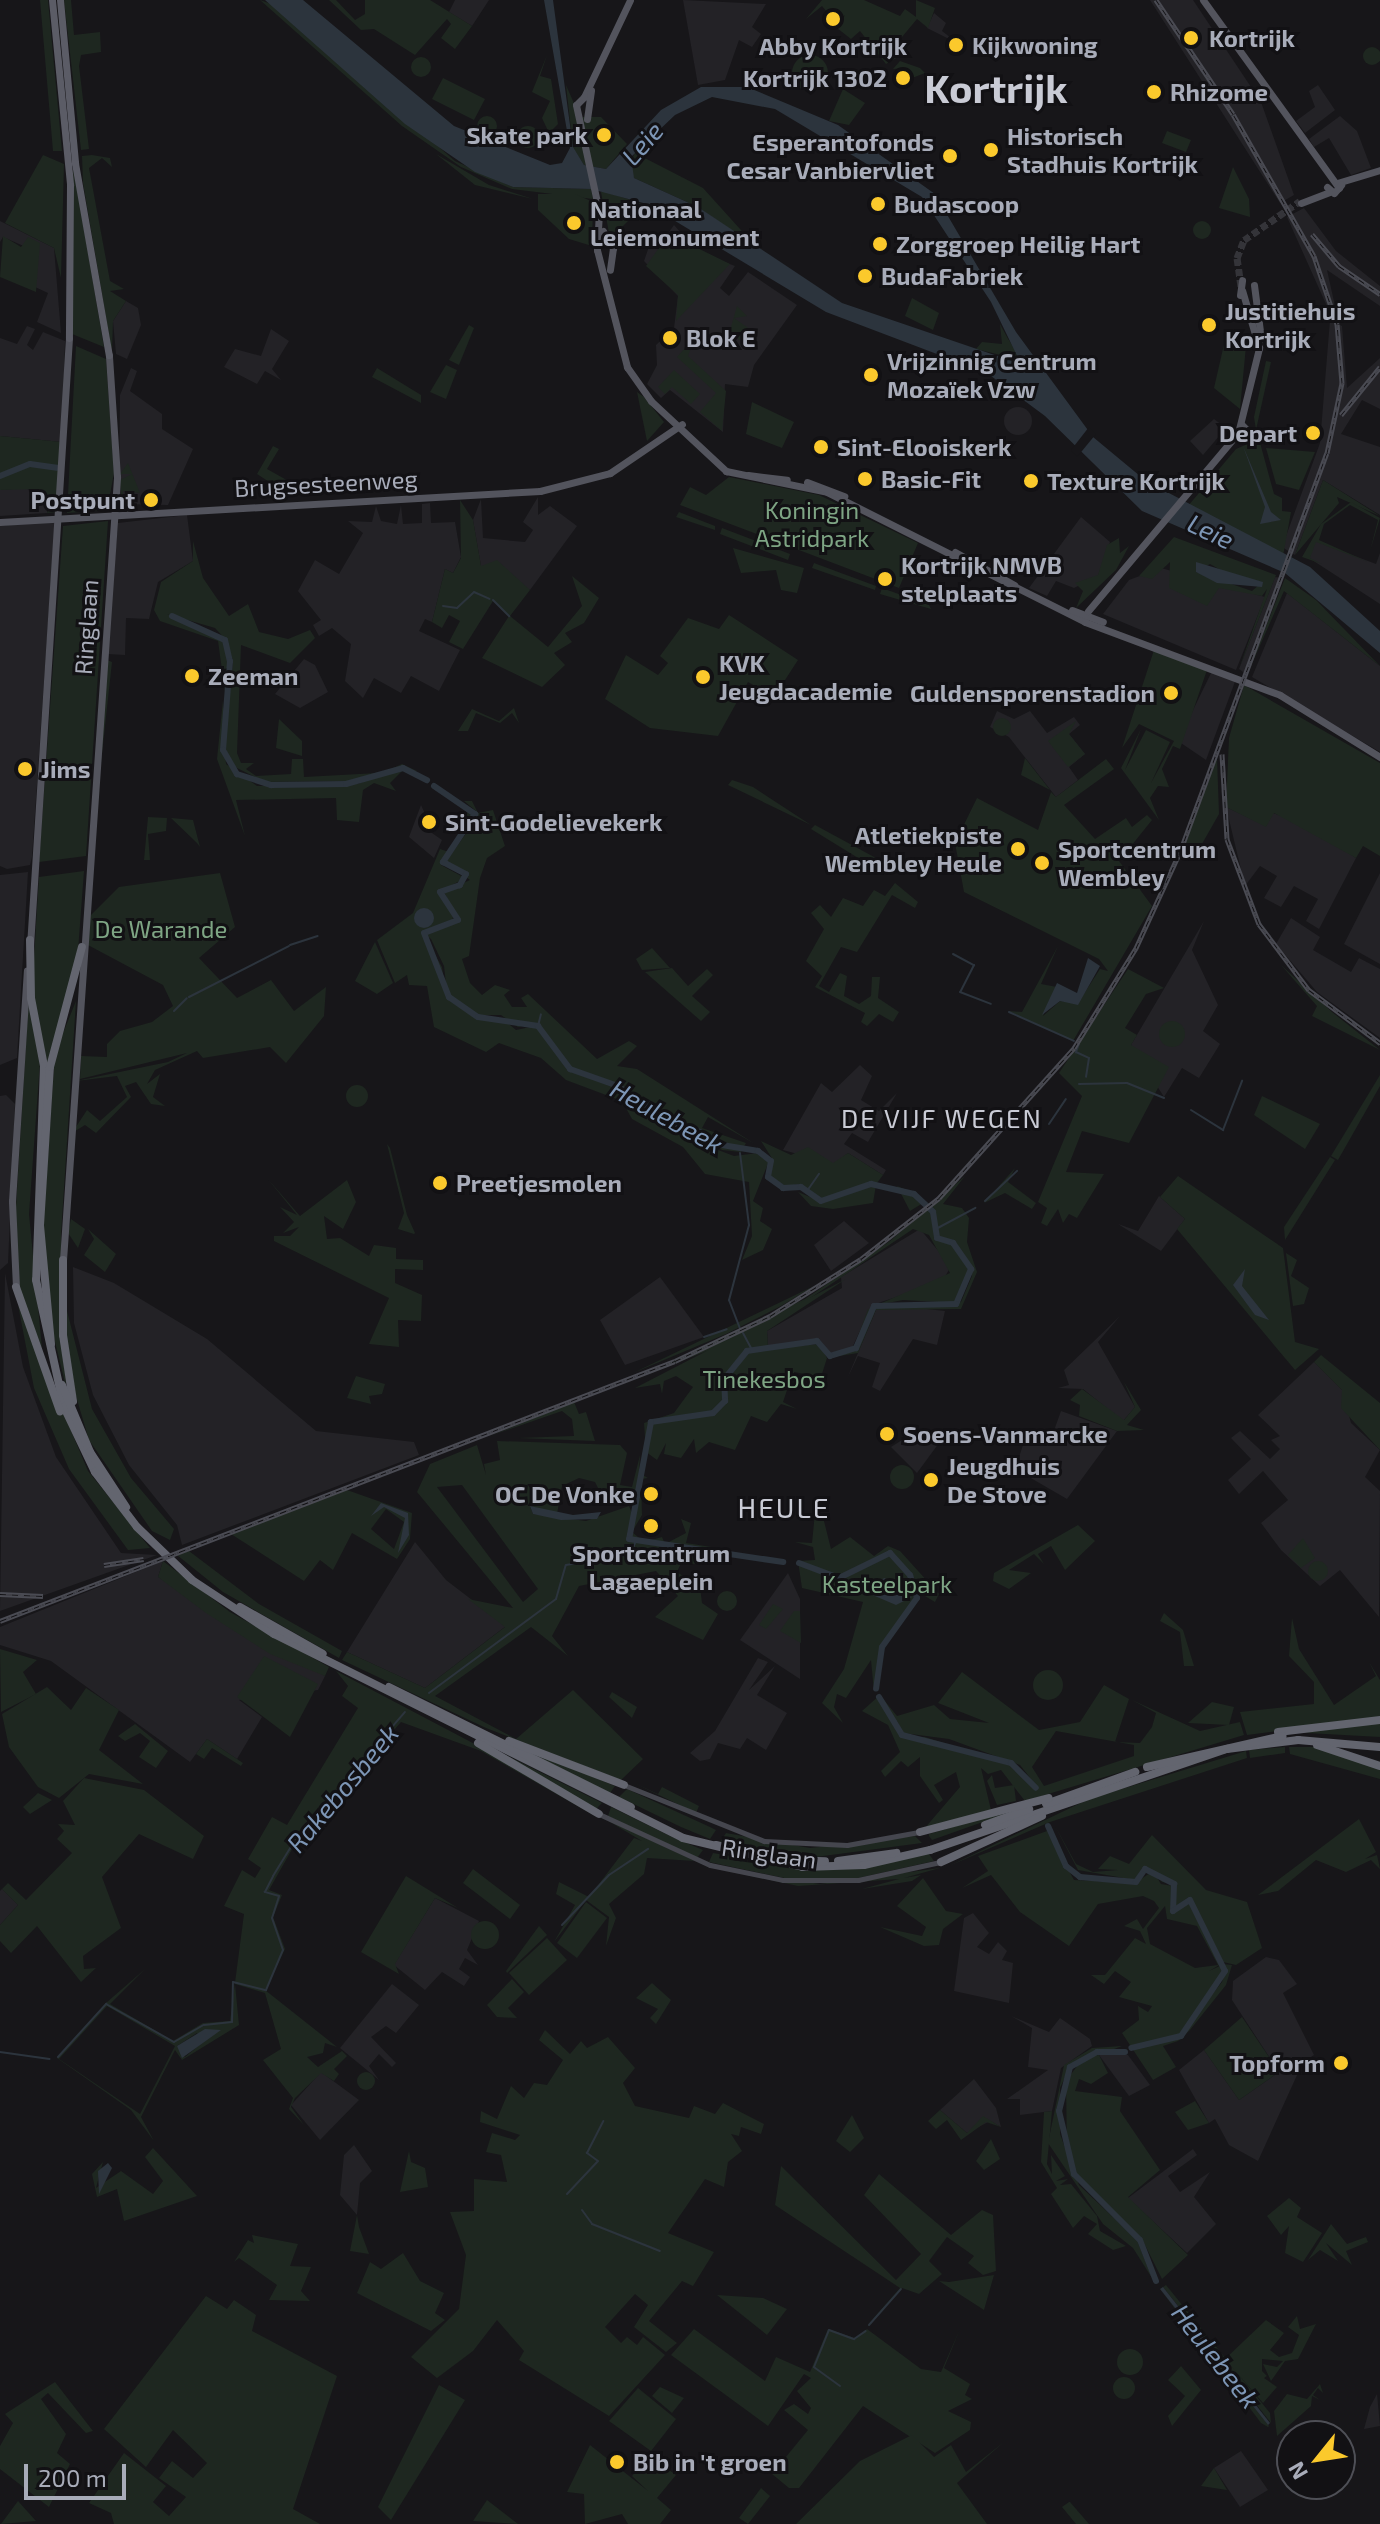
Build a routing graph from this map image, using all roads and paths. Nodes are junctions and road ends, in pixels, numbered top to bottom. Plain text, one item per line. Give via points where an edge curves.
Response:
1 (52, 0) edge
2 (60, 0) edge
3 (630, 0) edge
4 (1203, 0) edge
5 (586, 99) junction
6 (584, 111) junction
7 (70, 142) junction
8 (72, 164) junction
9 (1380, 170) edge
10 (1332, 186) junction
11 (1301, 202) tunnel mouth
12 (604, 241) junction
13 (606, 255) junction
14 (1242, 280) tunnel mouth
15 (1254, 285) dead end
16 (1243, 289) tunnel mouth
17 (69, 338) joint
18 (1260, 343) junction
19 (109, 355) joint
20 (678, 423) junction
21 (114, 515) junction
22 (61, 517) junction
23 (0, 522) edge
24 (1143, 550) junction
25 (1087, 614) junction
26 (1380, 757) edge
27 (30, 940) junction
28 (82, 947) junction
29 (46, 1080) junction
30 (45, 1100) junction
31 (63, 1260) joint
32 (16, 1287) joint
33 (72, 1428) junction
34 (83, 1437) junction
35 (153, 1541) junction
36 (1380, 1720) edge
37 (457, 1723) junction
38 (1256, 1738) junction
39 (1280, 1741) junction
40 (1380, 1744) edge
41 (1380, 1766) edge
42 (624, 1785) joint
43 (1078, 1794) junction
44 (599, 1814) joint
45 (920, 1832) joint
46 (941, 1862) joint

1 - 7 highway, Ringlaan
2 - 7 highway, Ringlaan
3 - 5 main road
4 - 10 main road
5 - 6 main road
5 - 6 main road via 576,102
6 - 12 main road
7 - 8 highway, Ringlaan
8 - 17 highway, Ringlaan
8 - 19 highway, Ringlaan
9 - 10 main road
10 - 11 main road
12 - 13 main road
12 - 13 main road
13 - 20 main road via 627,367
14 - 18 main road via 1239,292
15 - 18 main road
16 - 18 main road
17 - 22 main road, Ringlaan
18 - 24 main road via 1240,435
19 - 21 main road, Ringlaan via 117,444
20 - 21 main road, Brugsesteenweg via 603,477 540,491
20 - 25 main road via 738,477 824,489 1036,598
21 - 22 main road, Brugsesteenweg
21 - 28 main road, Ringlaan
22 - 23 main road, Brugsesteenweg
22 - 27 main road, Ringlaan
24 - 25 main road
24 - 25 main road
25 - 26 main road via 1280,695
27 - 29 highway
27 - 32 main road, Ringlaan via 12,1201
28 - 29 highway
28 - 31 main road, Ringlaan
29 - 30 highway
30 - 33 highway via 36,1280 45,1346
30 - 34 highway via 42,1279 56,1365
31 - 34 highway via 64,1354
32 - 33 highway via 54,1398
33 - 35 highway via 95,1472
34 - 35 highway via 116,1494
35 - 37 highway via 236,1611
36 - 38 highway
37 - 42 highway
37 - 43 highway via 683,1838 790,1865 898,1858
37 - 44 highway
38 - 40 highway
38 - 43 highway
39 - 40 highway
39 - 41 highway via 1327,1747
39 - 43 highway via 1201,1755
42 - 45 main road, Ringlaan via 764,1841 847,1845
43 - 45 highway
43 - 46 highway
44 - 46 main road, Ringlaan via 710,1865 783,1880 858,1880

